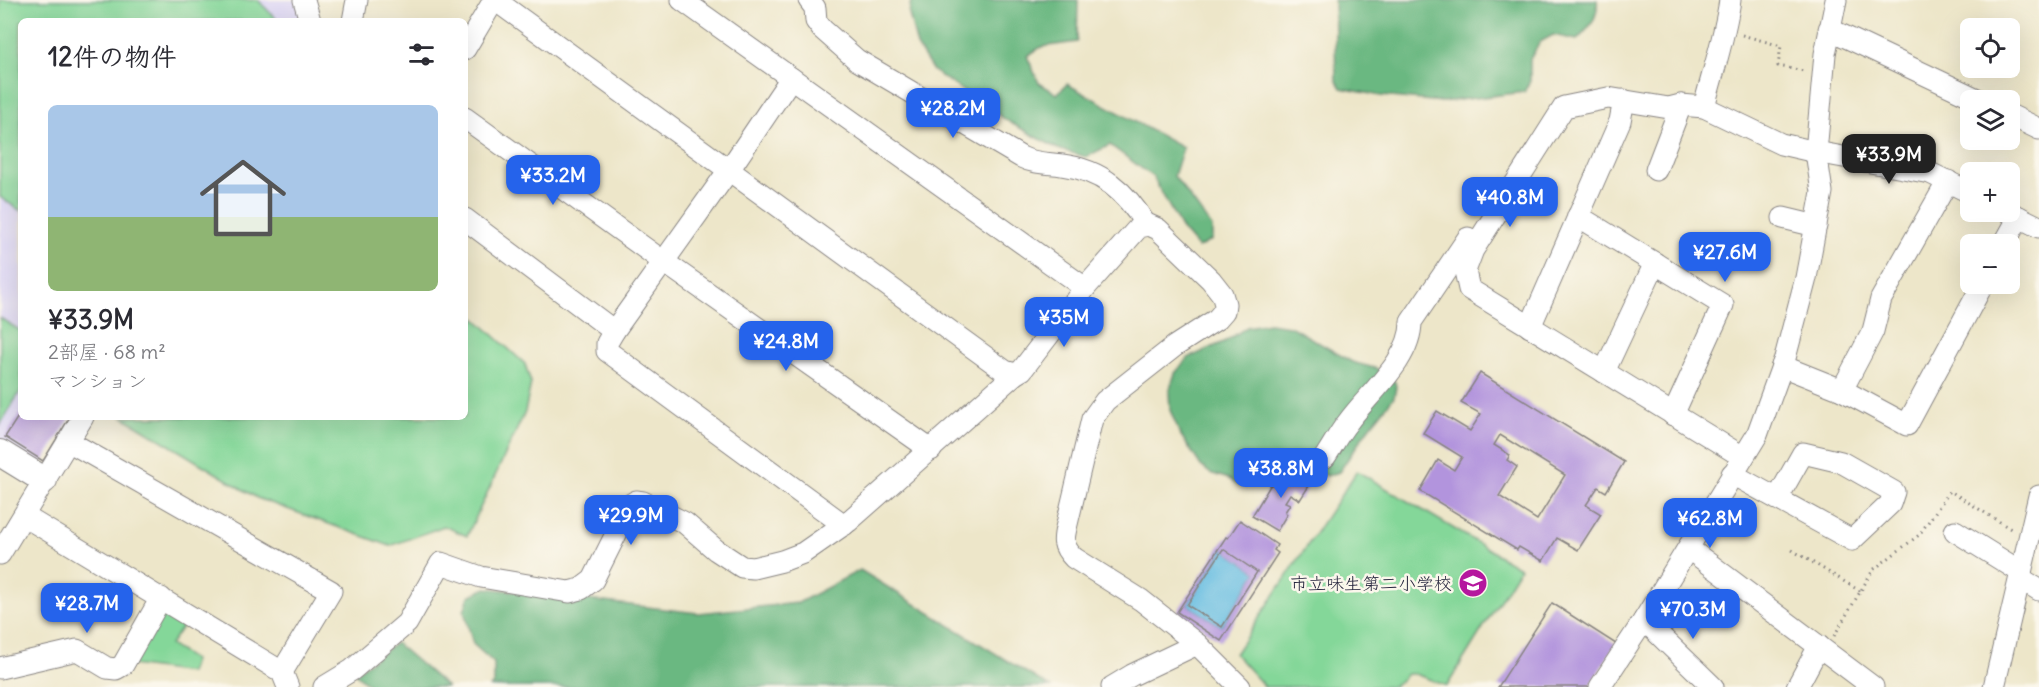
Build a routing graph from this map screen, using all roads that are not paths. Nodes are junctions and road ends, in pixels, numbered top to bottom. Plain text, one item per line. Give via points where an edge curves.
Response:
1 (304, 0) edge
2 (357, 0) edge
3 (495, 0) edge
4 (682, 0) edge
5 (809, 0) edge
6 (1730, 0) edge
7 (1836, 0) edge
8 (309, 18) edge
9 (354, 18) edge
10 (1830, 28) junction
11 (468, 44) edge
12 (791, 78) junction
13 (1960, 91) edge
14 (1624, 100) junction
15 (1681, 105) junction
16 (1704, 107) junction
17 (468, 120) edge
18 (2020, 120) edge
19 (2039, 129) edge
20 (1816, 152) junction
21 (729, 170) junction
22 (1656, 170) dead end
23 (1948, 181) junction
24 (1960, 187) edge
25 (1578, 216) junction
26 (2020, 217) edge
27 (1784, 218) dead end
28 (1493, 219) junction
29 (468, 221) edge
30 (1146, 225) junction
31 (1816, 226) junction
32 (2039, 227) edge
33 (664, 262) junction
34 (1655, 263) junction
35 (1085, 288) junction
36 (1978, 294) edge
37 (1530, 327) junction
38 (614, 331) junction
39 (1782, 366) junction
40 (1604, 372) junction
41 (1015, 374) junction
42 (1842, 390) junction
43 (1673, 415) junction
44 (81, 420) edge
45 (69, 441) junction
46 (930, 450) junction
47 (0, 453) edge
48 (1326, 457) dead end
49 (1738, 466) junction
50 (44, 480) junction
51 (2039, 496) edge
52 (1777, 499) junction
53 (24, 516) junction
54 (844, 525) junction
55 (1955, 531) dead end
56 (1688, 549) junction
57 (0, 554) edge
58 (2021, 575) junction
59 (2039, 590) edge
60 (161, 598) junction
61 (1644, 620) junction
62 (1197, 644) junction
63 (1822, 649) junction
64 (0, 668) edge
65 (285, 679) edge
66 (324, 687) edge
67 (1112, 687) edge
68 (1240, 687) edge
69 (1600, 687) edge
70 (1713, 687) edge
71 (1797, 687) edge
72 (1873, 687) edge
73 (1994, 687) edge

1 - 8 street
2 - 9 street
3 - 11 street
3 - 21 street
4 - 12 street
5 - 30 street via 815,8 816,21 857,60 1021,157 1098,174 1115,187
6 - 16 street
7 - 10 street
10 - 13 street
10 - 20 street
12 - 21 street
12 - 35 street
14 - 15 street via 1669,108
14 - 25 street via 1620,121
14 - 28 street via 1608,98 1564,107
15 - 16 street
15 - 22 street
16 - 20 street via 1780,144
17 - 33 street
18 - 19 street
20 - 23 street via 1930,173
20 - 31 street via 1822,192
21 - 33 street
21 - 41 street via 1005,371
23 - 24 street
23 - 42 street via 1881,299 1873,331
25 - 34 street
25 - 37 street
26 - 32 street
27 - 31 street
28 - 37 street via 1468,261 1466,283 1469,289
28 - 48 street via 1482,221 1476,228 1411,322 1411,335 1377,390 1347,422
29 - 38 street
30 - 35 street via 1139,227
30 - 62 street via 1158,229 1211,280 1222,294 1224,311 1105,400 1092,419 1064,539 1065,550 1141,600
31 - 39 street
33 - 38 street
33 - 46 street
34 - 40 street
34 - 43 street via 1723,305
35 - 41 street
36 - 42 street via 1907,425
37 - 40 street
38 - 54 street via 607,351
39 - 42 street
39 - 49 street via 1756,435
40 - 43 street
41 - 46 street
43 - 49 street
44 - 45 street
45 - 50 street
45 - 65 street via 331,591
46 - 54 street
47 - 50 street
49 - 52 street
49 - 56 street
50 - 53 street
51 - 58 street
52 - 52 street via 1852,540 1890,504 1894,492 1841,462 1803,453
53 - 57 street
53 - 60 street
54 - 66 street via 782,561 742,567 685,523 636,501 593,580 581,589 569,592 481,577 441,563 407,623 352,670
55 - 58 street
56 - 61 street
56 - 63 street
58 - 59 street
58 - 73 street
60 - 64 street via 123,664 116,669 107,668 77,650
60 - 65 street
61 - 69 street
61 - 70 street
62 - 67 street
62 - 68 street
63 - 71 street
63 - 72 street

